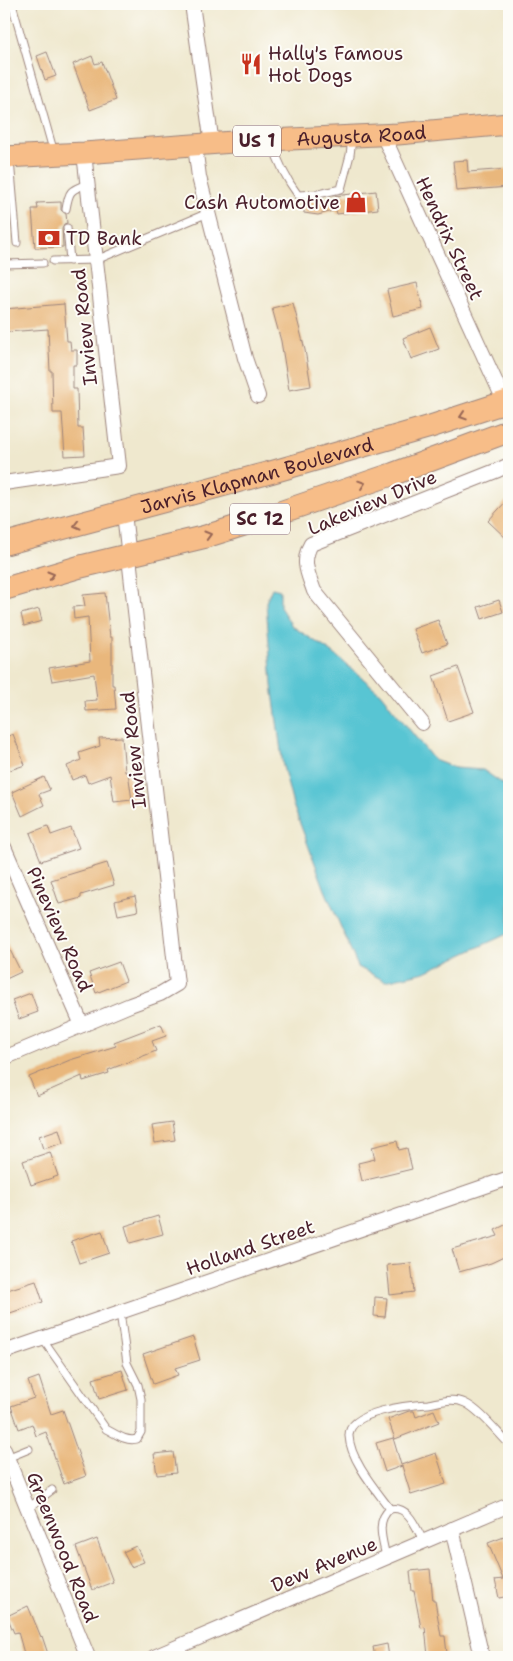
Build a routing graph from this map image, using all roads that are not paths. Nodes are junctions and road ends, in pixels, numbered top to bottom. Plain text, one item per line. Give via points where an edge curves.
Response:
1 (12, 4) edge
2 (192, 4) edge
3 (509, 124) edge
4 (383, 135) junction
5 (353, 136) junction
6 (271, 140) junction
7 (204, 145) junction
8 (84, 153) junction
9 (54, 154) junction
10 (7, 157) edge
11 (87, 184) junction
12 (66, 209) dead end
13 (208, 213) junction
14 (67, 228) dead end
15 (17, 243) dead end
16 (96, 260) junction
17 (53, 261) dead end
18 (70, 261) junction
19 (43, 263) dead end
20 (4, 264) edge
21 (258, 396) dead end
22 (508, 405) edge
23 (509, 431) edge
24 (509, 465) edge
25 (4, 483) edge
26 (124, 513) junction
27 (4, 544) edge
28 (129, 554) junction
29 (4, 588) edge
30 (422, 723) dead end
31 (4, 847) edge
32 (82, 1026) junction
33 (4, 1058) edge
34 (509, 1178) edge
35 (120, 1312) junction
36 (42, 1338) junction
37 (4, 1352) edge
38 (509, 1444) edge
39 (29, 1449) dead end
40 (5, 1454) edge
41 (52, 1490) dead end
42 (509, 1505) edge
43 (28, 1508) junction
44 (390, 1509) junction
45 (452, 1529) junction
46 (424, 1542) junction
47 (386, 1558) junction
48 (88, 1657) edge
49 (154, 1657) edge
50 (482, 1657) edge

1 - 9 lane
2 - 7 street
3 - 4 main road, Augusta Road / US 1
4 - 5 main road, Augusta Road / US 1
4 - 22 street, Hendrix Street
5 - 6 main road, Augusta Road / US 1
5 - 6 lane via 341,189 298,195 277,159
6 - 7 main road, Augusta Road / US 1
7 - 8 main road, Augusta Road / US 1
7 - 13 street via 199,177
8 - 9 main road, Augusta Road / US 1
8 - 11 street, Inview Road
9 - 10 main road, Augusta Road / US 1
10 - 15 lane
11 - 12 lane via 73,189
11 - 16 street, Inview Road
13 - 16 lane
13 - 21 street via 245,358
14 - 18 lane
16 - 18 lane
16 - 25 street, Inview Road via 119,466
17 - 18 lane
19 - 20 lane
22 -> 26 highway, Jarvis Klapman Boulevard / SC 12
28 -> 23 highway, Jarvis Klapman Boulevard / SC 12 via 255,521
24 - 30 street, Lakeview Drive via 311,544 305,554 314,591
26 -> 27 highway, Jarvis Klapman Boulevard / SC 12
26 - 28 street, Inview Road
29 -> 28 highway, Jarvis Klapman Boulevard / SC 12
28 - 32 street, Inview Road via 177,984
31 - 32 street, Pineview Road
32 - 33 street
34 - 35 street, Holland Street
35 - 36 street, Holland Street
35 - 36 lane via 127,1363 141,1399 141,1432 137,1439 120,1437 106,1429
36 - 37 street, Holland Street
38 - 44 lane via 472,1407 460,1400 398,1407 365,1416 356,1422 349,1436 366,1477
39 - 40 lane
40 - 43 street, Greenwood Road
41 - 43 lane
42 - 45 street, Dew Avenue
43 - 48 street, Greenwood Road
44 - 46 lane via 400,1509 408,1515
44 - 47 lane via 382,1520 381,1530
45 - 46 street, Dew Avenue
45 - 50 street
46 - 47 street, Dew Avenue
47 - 49 street, Dew Avenue

